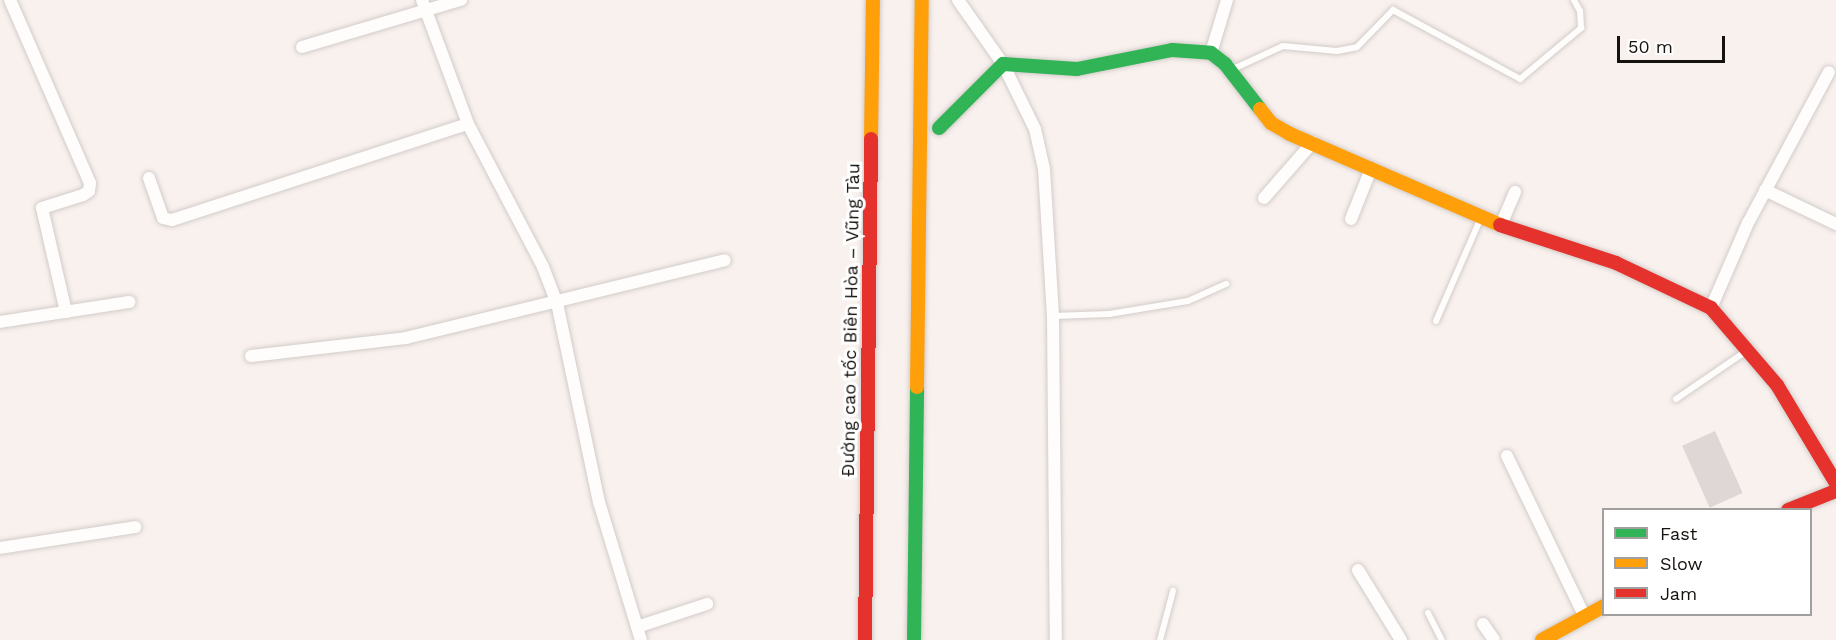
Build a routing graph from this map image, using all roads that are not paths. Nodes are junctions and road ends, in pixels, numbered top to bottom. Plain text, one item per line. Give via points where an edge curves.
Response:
1 (10, 0) edge
2 (461, 0) edge
3 (873, 0) edge
4 (922, 0) edge
5 (958, 0) edge
6 (1227, 0) edge
7 (1574, 0) edge
8 (424, 6) edge
9 (302, 47) dead end
10 (1211, 53) junction
11 (1003, 64) junction
12 (1230, 71) junction
13 (1829, 72) dead end
14 (468, 124) junction
15 (939, 128) dead end
16 (1312, 142) junction
17 (1371, 169) junction
18 (149, 178) dead end
19 (1766, 190) junction
20 (1515, 192) dead end
21 (1264, 198) dead end
22 (1481, 218) junction
23 (1351, 219) dead end
24 (1836, 224) edge
25 (1501, 225) junction
26 (725, 260) dead end
27 (1226, 284) dead end
28 (129, 302) dead end
29 (557, 303) junction
30 (1711, 308) junction
31 (66, 312) junction
32 (1053, 316) junction
33 (1436, 321) dead end
34 (0, 322) edge
35 (1749, 349) junction
36 (251, 356) dead end
37 (1676, 399) dead end
38 (1507, 456) dead end
39 (1836, 483) edge
40 (1836, 491) edge
41 (1793, 508) edge
42 (135, 527) dead end
43 (0, 548) edge
44 (1358, 570) dead end
45 (1173, 591) dead end
46 (707, 604) dead end
47 (1602, 607) edge
48 (1428, 613) dead end
49 (1585, 616) junction
50 (1484, 624) dead end
51 (637, 627) junction
52 (641, 640) edge
53 (865, 640) edge
54 (914, 640) edge
55 (1056, 640) edge
56 (1160, 640) edge
57 (1401, 640) edge
58 (1442, 640) edge
59 (1494, 640) edge
60 (1542, 640) edge

1 - 31 street via 90,183 89,191 83,195 42,208
2 - 8 street
3 - 53 main road, Đường cao tốc Biên Hòa – Vũng Tàu
4 - 54 main road
5 - 11 street
6 - 10 street
7 - 12 lane via 1580,11 1581,28 1520,79 1393,10 1357,47 1337,51 1283,46
8 - 9 street
8 - 14 street
10 - 11 main road via 1172,50 1077,69
10 - 12 main road
11 - 15 main road
11 - 32 street via 1035,129 1044,169
12 - 16 main road via 1271,123
13 - 19 street
14 - 18 street via 172,220 163,218
14 - 29 street via 543,267
16 - 17 main road
16 - 21 street
17 - 22 main road
17 - 23 street
19 - 24 street
19 - 30 street
20 - 25 street
22 - 25 main road
22 - 33 lane
25 - 30 main road via 1616,263
26 - 29 street
27 - 32 lane via 1188,301 1109,314
28 - 31 street
29 - 36 street via 406,338
29 - 51 street via 599,502
30 - 35 main road
31 - 34 street
32 - 55 street
35 - 37 lane
35 - 39 main road via 1777,385
38 - 49 street
40 - 41 main road
42 - 43 street
44 - 57 street
45 - 56 lane
46 - 51 street
47 - 49 main road
48 - 58 lane
49 - 60 main road
50 - 59 street
51 - 52 street

